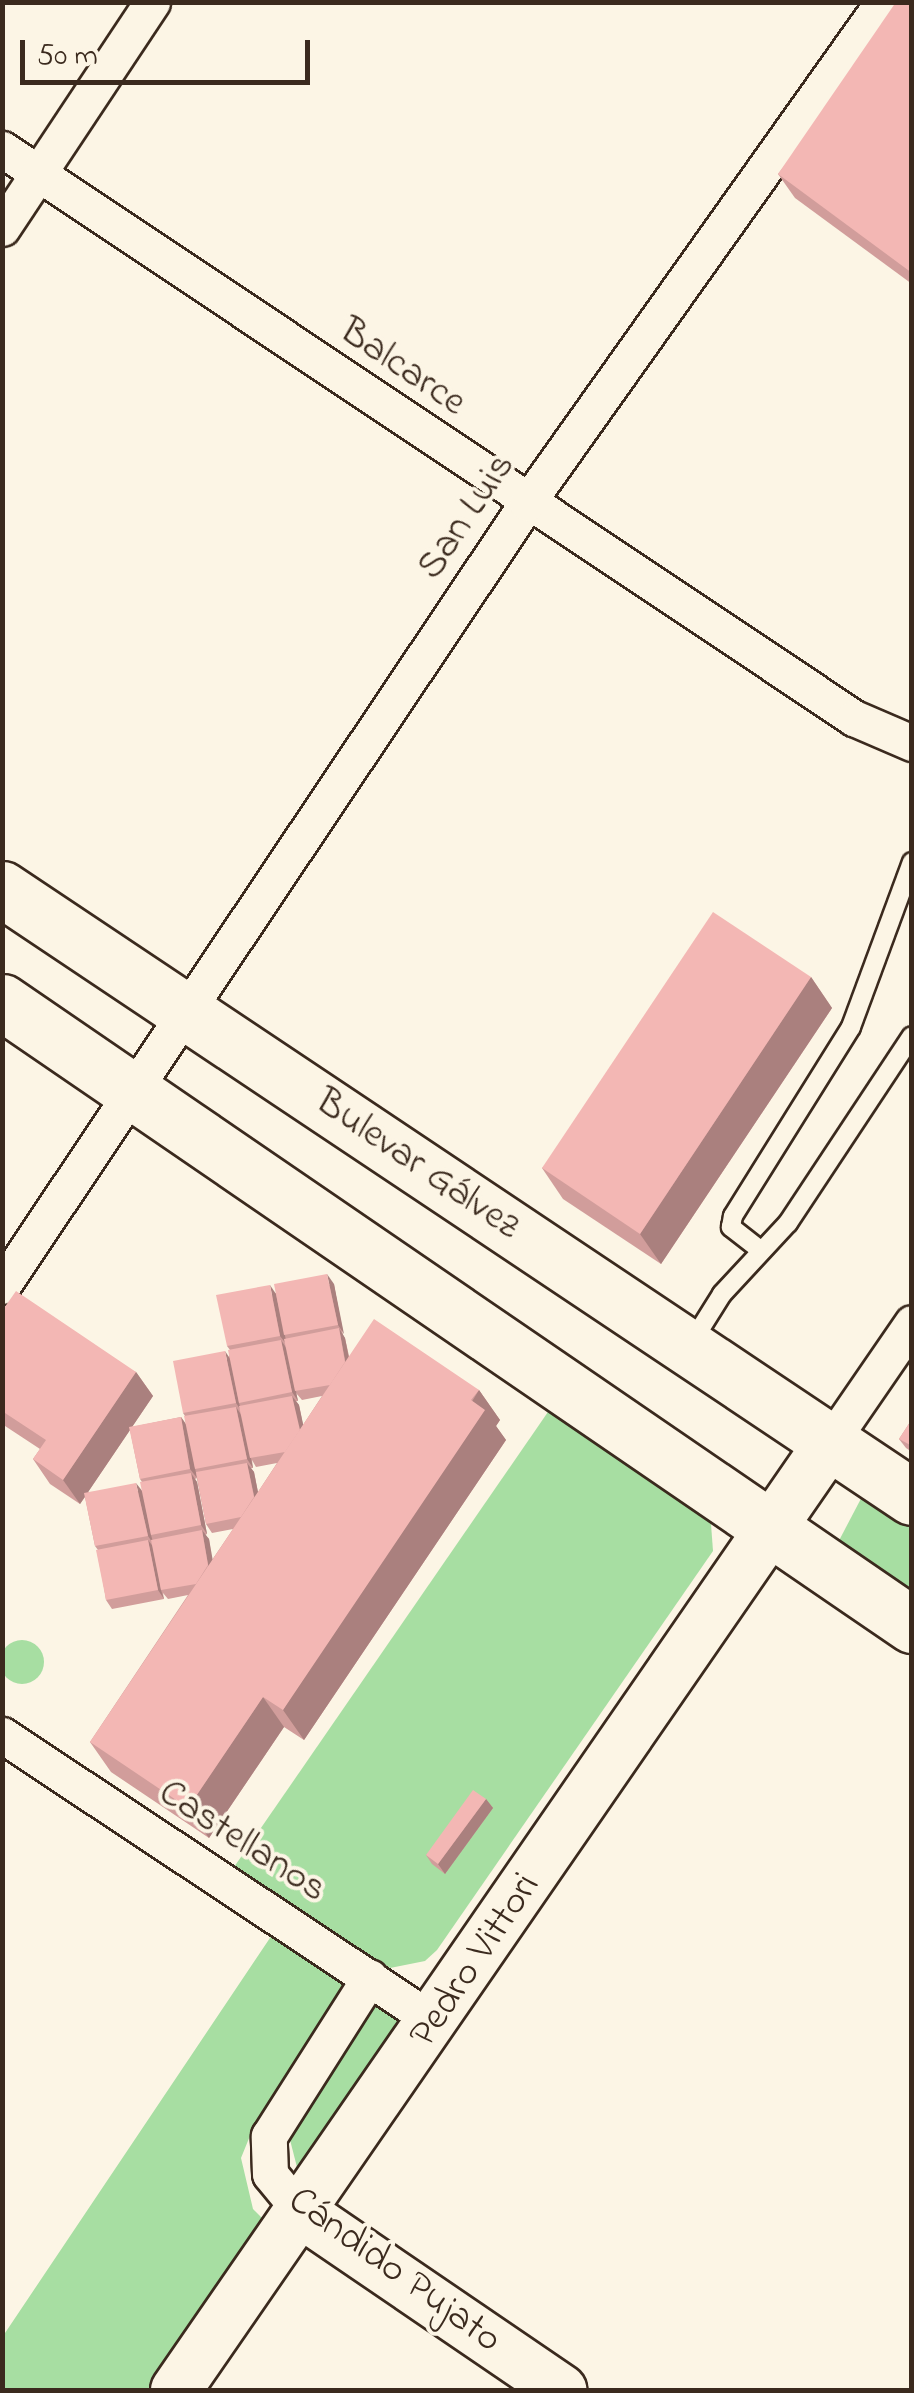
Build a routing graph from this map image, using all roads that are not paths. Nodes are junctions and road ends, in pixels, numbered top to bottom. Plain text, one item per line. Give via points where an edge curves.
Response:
1 (152, 2) edge
2 (869, 7) edge
3 (2, 149) edge
4 (40, 174) junction
5 (2, 228) edge
6 (526, 503) junction
7 (912, 743) edge
8 (912, 862) edge
9 (2, 889) edge
10 (2, 1002) edge
11 (184, 1011) junction
12 (912, 1036) edge
13 (134, 1089) junction
14 (758, 1250) junction
15 (2, 1286) edge
16 (912, 1323) edge
17 (689, 1346) junction
18 (831, 1441) junction
19 (912, 1497) edge
20 (772, 1529) junction
21 (912, 1625) edge
22 (2, 1735) edge
23 (370, 1977) junction
24 (435, 2022) junction
25 (302, 2213) junction
26 (176, 2390) edge
27 (561, 2390) edge

1 - 4 street
2 - 6 street, San Luis
3 - 4 street, Balcarce
4 - 5 street
4 - 6 street, Balcarce
6 - 7 street, Balcarce via 854,718
6 - 11 street, San Luis
8 - 14 lane via 851,1027 734,1216 731,1227
9 - 11 main road, Bulevar Gálvez
10 - 13 main road
11 - 13 street, San Luis
11 - 17 main road, Bulevar Gálvez
12 - 14 lane via 788,1223
13 - 15 street, San Luis
13 - 20 main road
14 - 17 lane
16 - 18 street
17 - 18 main road, Bulevar Gálvez
18 - 19 main road, Bulevar Gálvez
18 - 20 street, Pedro Vittori
20 - 21 main road
20 - 24 street, Pedro Vittori
22 - 23 street, Castellanos
23 - 24 street, Castellanos
23 - 25 street, Cándido Pujato via 269,2136 270,2174
24 - 25 street, Pedro Vittori
25 - 26 street, Pedro Vittori
25 - 27 street, Cándido Pujato

